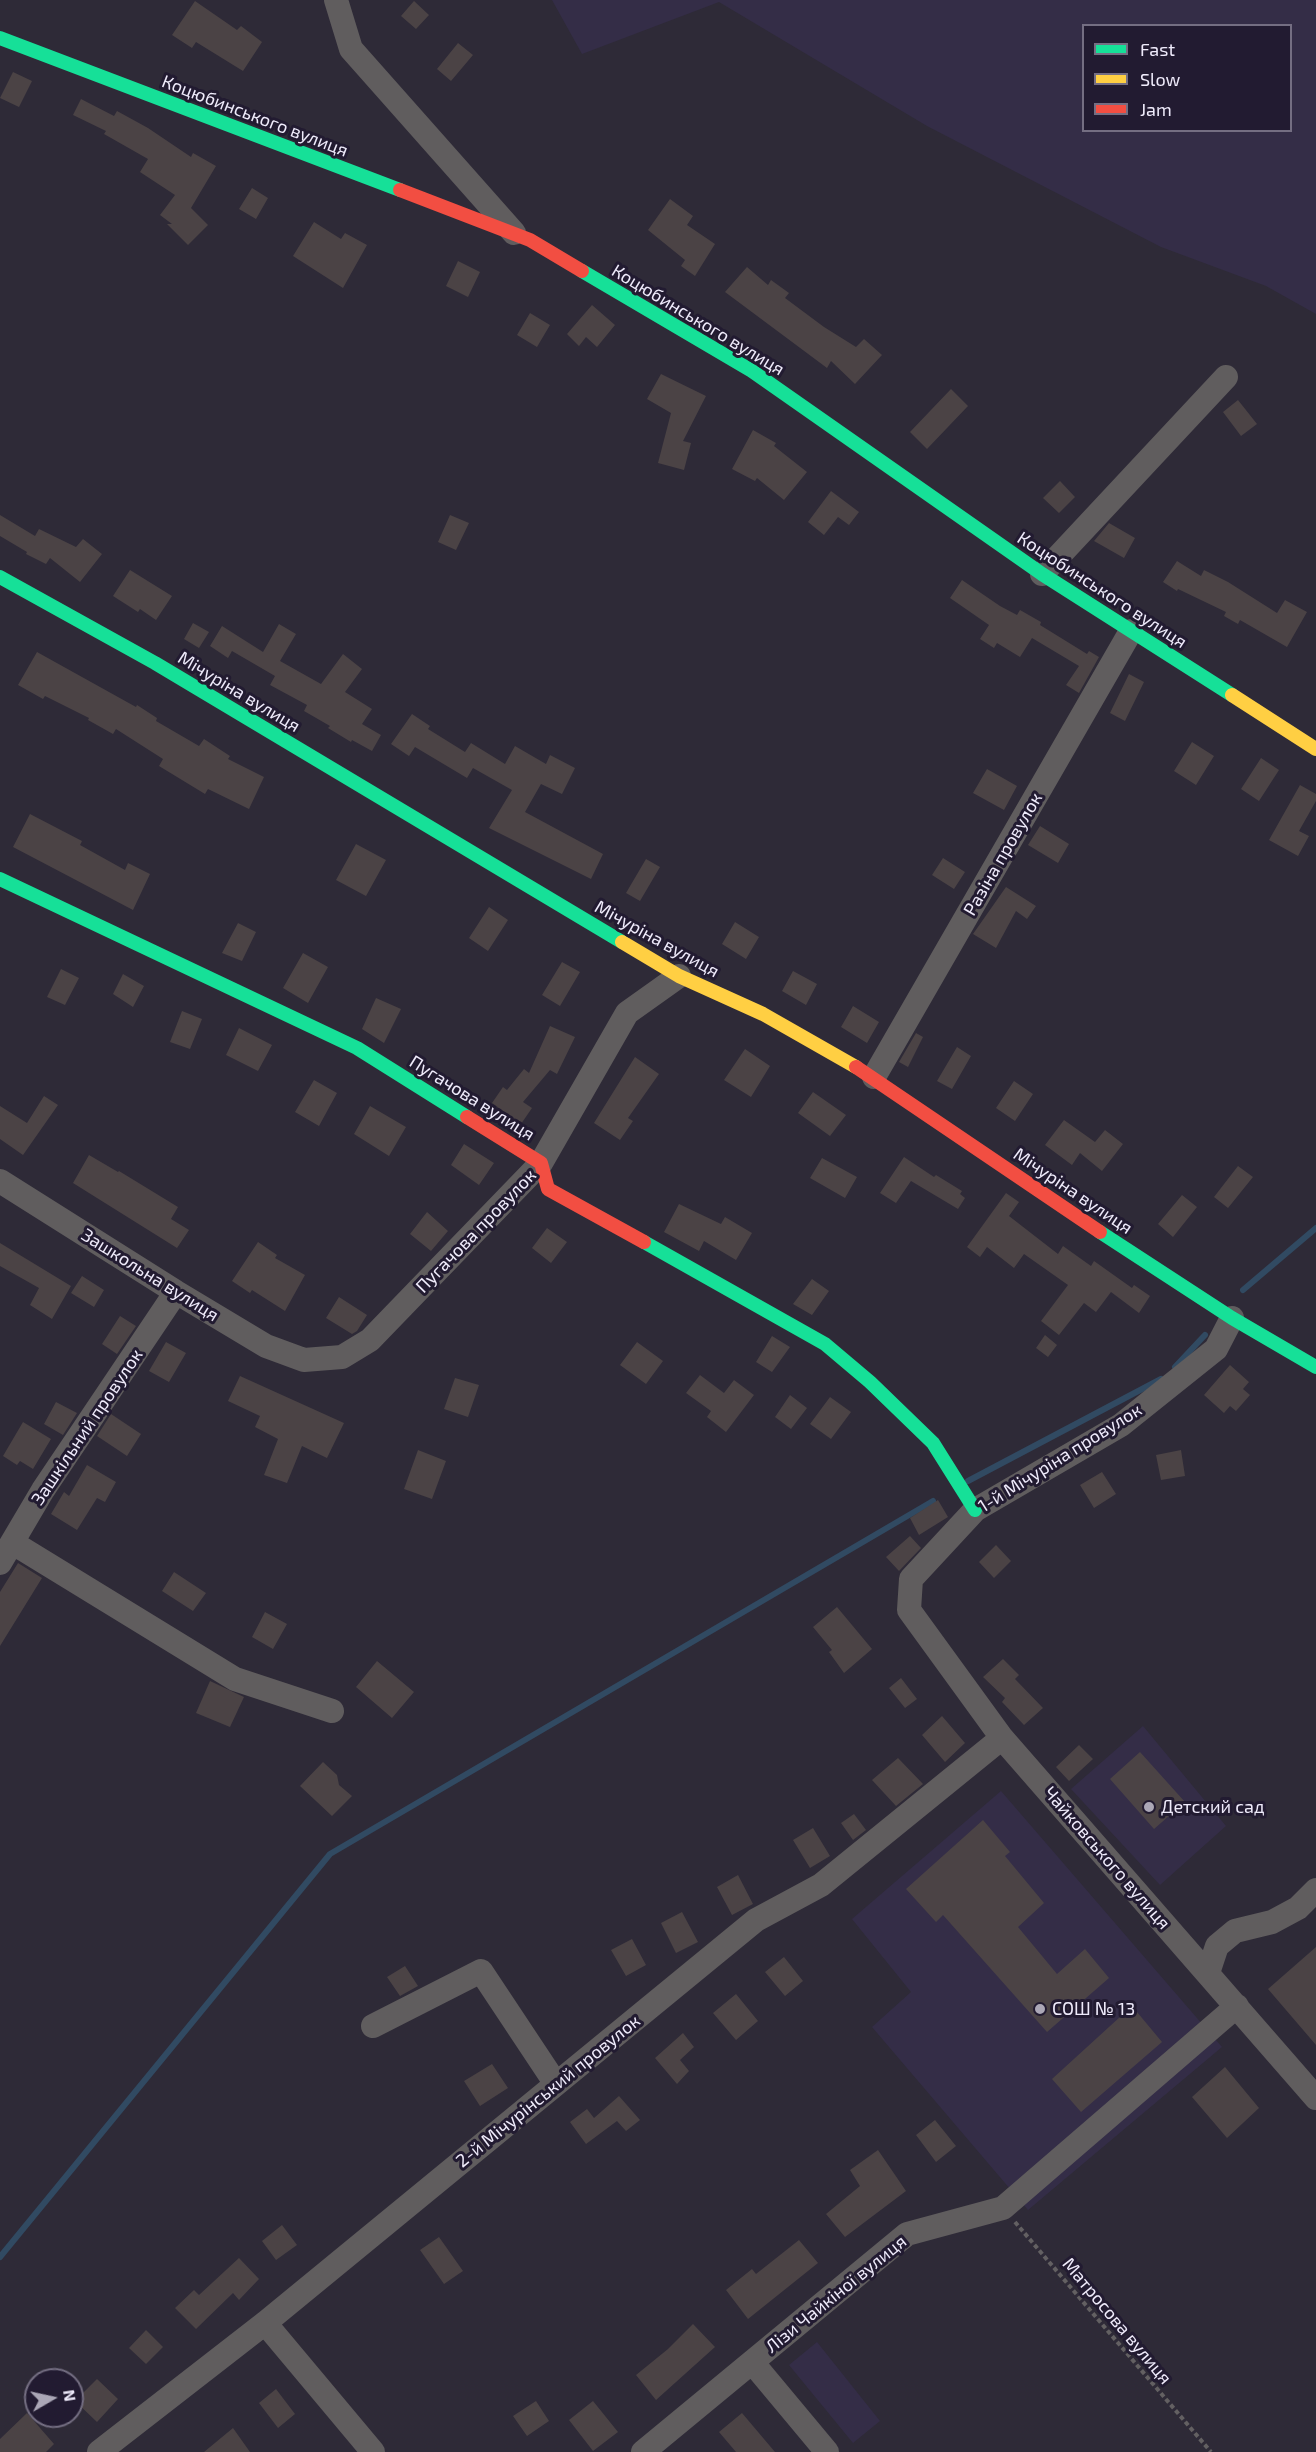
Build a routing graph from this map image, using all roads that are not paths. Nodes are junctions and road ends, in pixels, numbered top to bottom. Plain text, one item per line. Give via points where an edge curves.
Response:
1 (336, 0) edge
2 (0, 39) edge
3 (516, 235) junction
4 (1226, 377) dead end
5 (1042, 574) junction
6 (0, 577) edge
7 (1131, 632) junction
8 (1316, 749) edge
9 (0, 879) edge
10 (679, 976) junction
11 (874, 1077) junction
12 (541, 1162) junction
13 (0, 1181) edge
14 (176, 1292) junction
15 (1232, 1318) junction
16 (304, 1360) joint
17 (1316, 1367) edge
18 (975, 1510) junction
19 (13, 1543) junction
20 (0, 1563) edge
21 (909, 1610) joint
22 (332, 1711) dead end
23 (1002, 1738) junction
24 (1316, 1890) edge
25 (1208, 1973) junction
26 (1237, 2006) junction
27 (373, 2026) dead end
28 (556, 2084) junction
29 (1316, 2098) edge
30 (264, 2323) junction
31 (752, 2362) junction
32 (99, 2452) edge
33 (373, 2452) edge
34 (644, 2452) edge
35 (827, 2452) edge

1 - 3 street via 351,50
2 - 3 street, Коцюбинського вулиця
3 - 5 street, Коцюбинського вулиця via 753,371
4 - 5 street
5 - 7 street, Коцюбинського вулиця
6 - 10 street, Мічуріна вулиця via 154,663
7 - 8 street, Коцюбинського вулиця
7 - 11 street, Разіна провулок
9 - 12 street, Пугачова вулиця via 357,1048
10 - 11 street, Мічуріна вулиця via 763,1014
10 - 12 street, Пугачова провулок via 627,1013
11 - 15 street, Мічуріна вулиця
12 - 16 street, Пугачова провулок via 370,1340 342,1357
12 - 18 street, Пугачова вулиця via 548,1190 825,1344 933,1443
13 - 14 street, Зашкольна вулиця
14 - 16 street, Зашкольна вулиця via 267,1346
14 - 19 street, Зашкільний провулок via 43,1491
15 - 17 street, Мічуріна вулиця
15 - 18 street, 1-й Мічуріна провулок via 1216,1349 1121,1425
18 - 21 street, 1-й Мічуріна провулок via 911,1579
19 - 20 street, Зашкільний провулок
19 - 22 street via 235,1678
21 - 23 street, Чайковського вулиця
23 - 25 street, Чайковського вулиця
23 - 28 street, 2-й Мічурінський провулок via 821,1885 756,1920
24 - 25 street via 1298,1908 1272,1922 1235,1931 1217,1946
25 - 26 street, Чайковського вулиця
26 - 29 street, Чайковського вулиця
26 - 31 street, Лізи Чайкіної вулиця via 1003,2208 907,2234
27 - 28 street via 482,1971
28 - 30 street, 2-й Мічурінський провулок
30 - 32 street, 2-й Мічурінський провулок
30 - 33 street
31 - 34 street, Лізи Чайкіної вулиця
31 - 35 street

